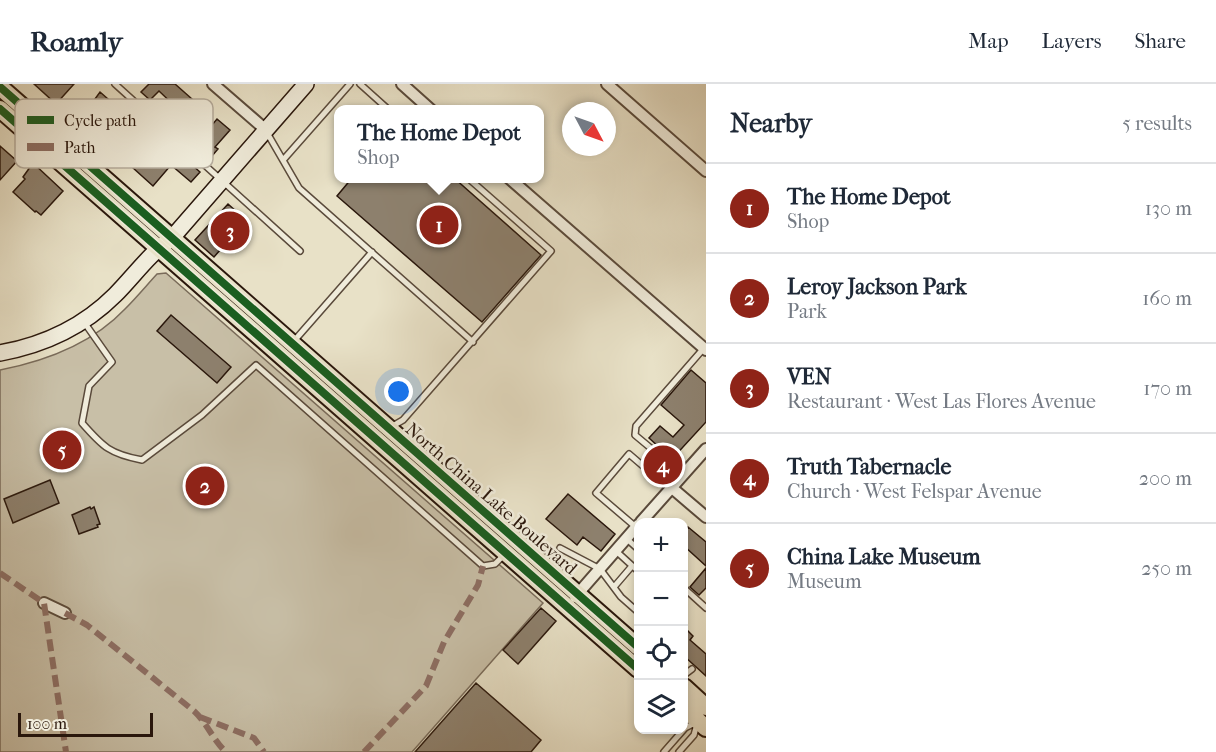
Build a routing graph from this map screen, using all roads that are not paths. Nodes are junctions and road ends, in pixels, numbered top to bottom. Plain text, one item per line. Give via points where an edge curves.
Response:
1 (115, 84) edge
2 (213, 84) edge
3 (306, 84) edge
4 (350, 84) edge
5 (360, 84) edge
6 (402, 84) edge
7 (608, 84) edge
8 (0, 87) edge
9 (132, 99) edge
10 (15, 101) edge
11 (383, 105) edge
12 (425, 105) edge
13 (0, 109) edge
14 (15, 121) edge
15 (266, 130) junction
16 (284, 159) junction
17 (72, 168) edge
18 (85, 168) edge
19 (209, 168) edge
20 (706, 171) edge
21 (222, 180) junction
22 (474, 183) edge
23 (515, 183) edge
24 (164, 244) junction
25 (300, 251) dead end
26 (372, 252) junction
27 (83, 321) junction
28 (473, 342) junction
29 (292, 344) junction
30 (705, 349) edge
31 (0, 353) edge
32 (320, 389) junction
33 (389, 429) junction
34 (706, 449) edge
35 (683, 475) junction
36 (672, 488) junction
37 (706, 517) edge
38 (645, 518) edge
39 (634, 521) edge
40 (634, 531) edge
41 (627, 539) junction
42 (634, 545) edge
43 (560, 548) dead end
44 (616, 551) junction
45 (506, 553) junction
46 (632, 566) joint
47 (600, 569) junction
48 (614, 587) junction
49 (688, 592) edge
50 (573, 601) junction
51 (44, 603) dead end
52 (634, 608) edge
53 (706, 608) edge
54 (65, 614) dead end
55 (634, 641) edge
56 (634, 664) edge
57 (692, 669) dead end
58 (688, 672) edge
59 (688, 694) edge
60 (688, 710) edge
61 (703, 718) edge
62 (664, 752) edge
63 (679, 752) edge

1 - 9 lane
2 - 15 street
3 - 15 main road
4 - 16 lane
5 - 11 lane
6 - 12 street
7 - 20 street
8 - 10 main road, North China Lake Boulevard
13 - 14 main road, North China Lake Boulevard
15 - 16 lane
15 - 21 main road
16 - 26 lane via 299,188
17 - 24 main road, North China Lake Boulevard
18 - 24 main road, North China Lake Boulevard
19 - 21 lane
21 - 24 main road
21 - 25 lane
22 - 28 lane via 551,251
23 - 30 street
24 - 27 main road via 115,295
24 - 29 main road, North China Lake Boulevard
24 - 32 main road, North China Lake Boulevard
26 - 28 lane
26 - 29 lane
27 - 31 main road via 38,344
27 - 45 lane via 112,362 89,386 82,423 97,441 119,456 142,460 202,415 256,365 483,566 495,564
28 - 33 lane via 403,420
29 - 33 main road, North China Lake Boulevard
30 - 35 lane via 636,426 636,435
32 - 33 main road via 343,399 379,431
32 - 45 main road, North China Lake Boulevard
33 - 50 main road, North China Lake Boulevard
34 - 35 street
35 - 36 street
36 - 37 street
36 - 38 street
36 - 39 lane via 629,454 596,493
40 - 41 street
41 - 42 lane
41 - 44 street
43 - 47 lane
44 - 46 lane
44 - 47 street
45 - 50 main road, North China Lake Boulevard
46 - 48 lane
47 - 48 lane
47 - 50 street
48 - 52 lane
49 - 53 lane
50 - 55 main road, North China Lake Boulevard
50 - 56 main road, North China Lake Boulevard
51 - 54 street
57 - 58 lane
59 - 61 main road
60 - 61 main road
61 - 62 lane via 685,728
61 - 63 lane

